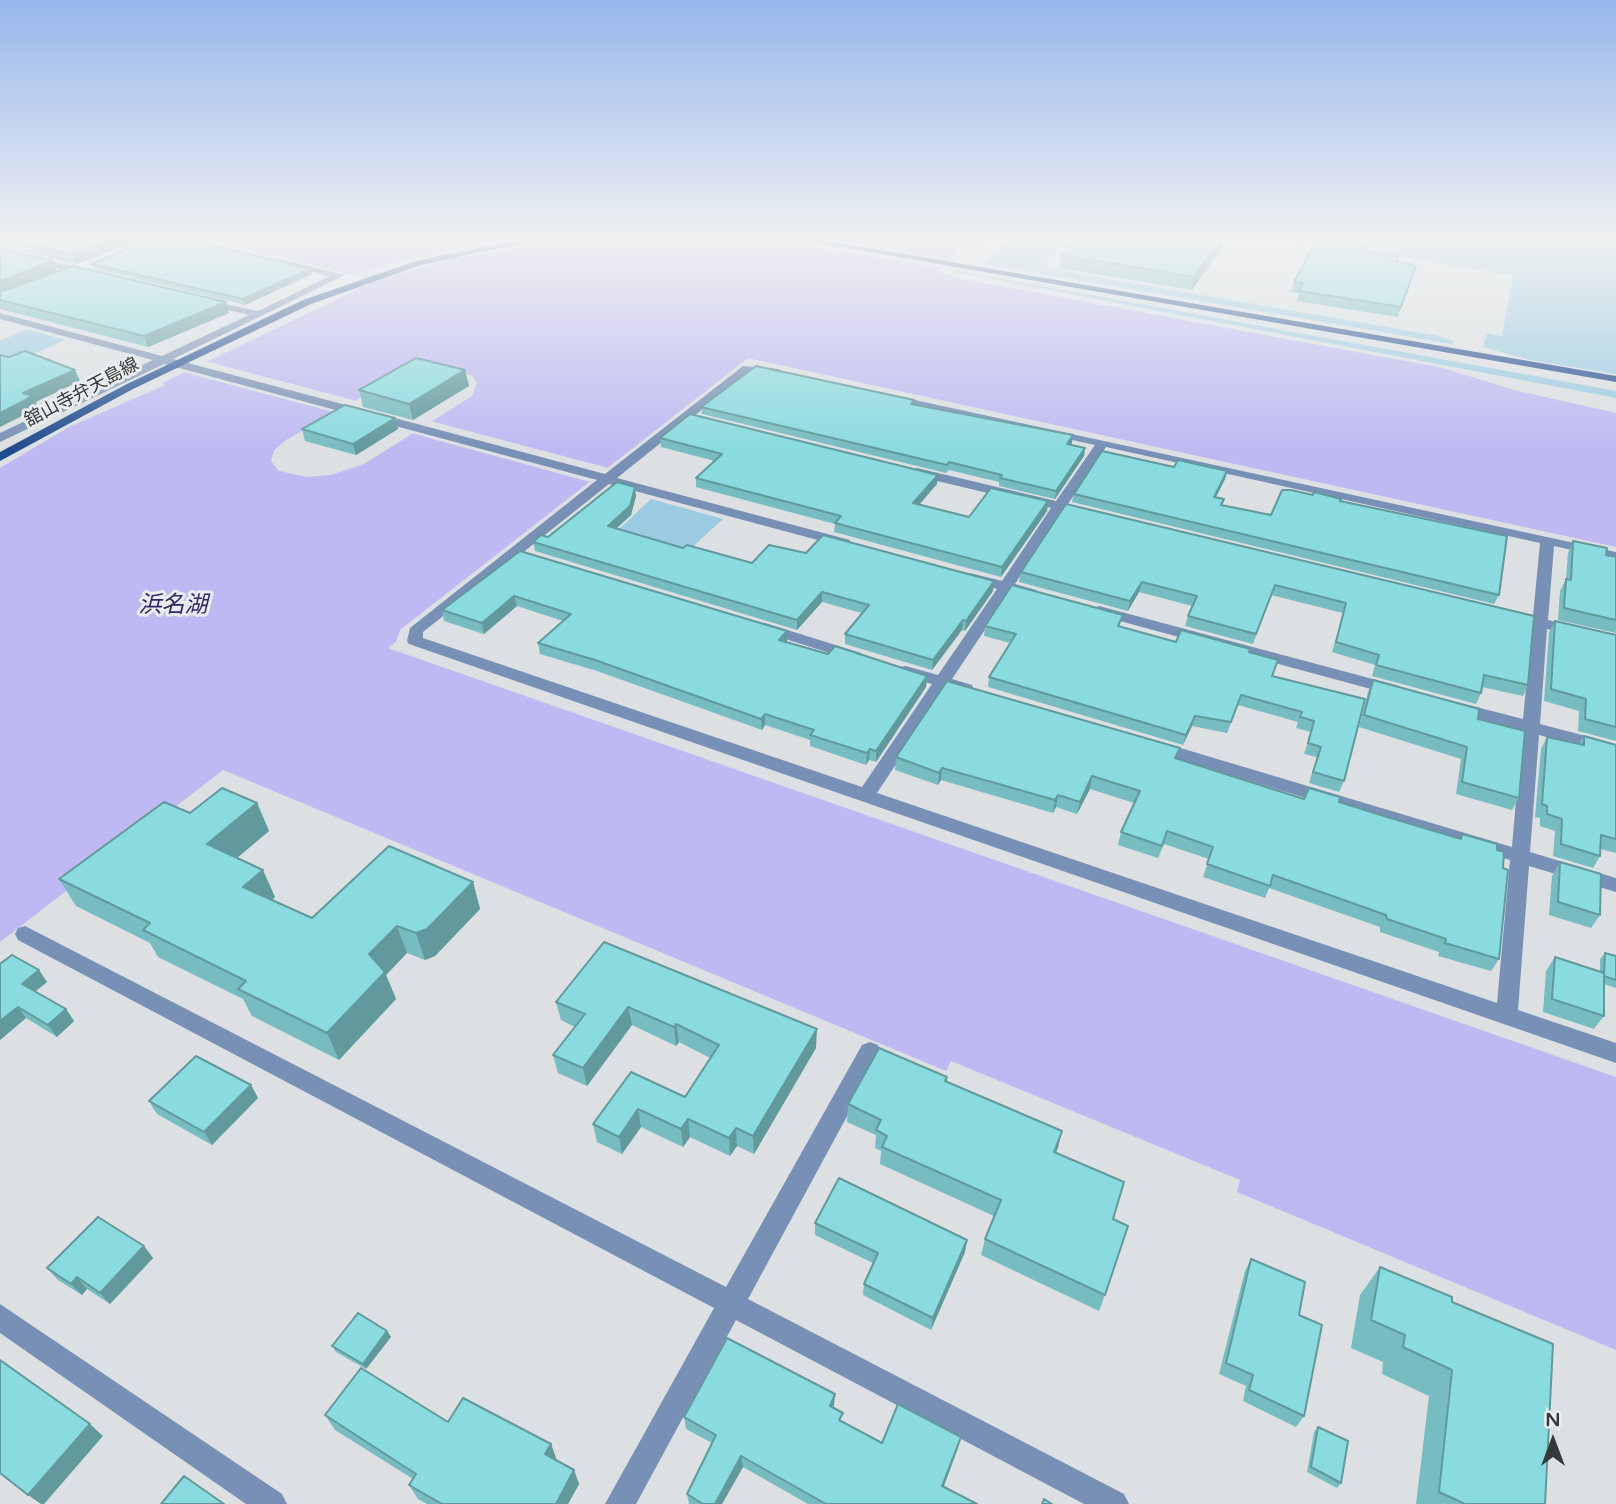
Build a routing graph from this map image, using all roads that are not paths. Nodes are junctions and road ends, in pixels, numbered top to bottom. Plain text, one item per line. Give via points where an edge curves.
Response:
1 (239, 309) edge
2 (269, 309) edge
3 (292, 309) edge
4 (1190, 309) edge
5 (1206, 309) edge
6 (259, 314) junction
7 (0, 316) edge
8 (162, 360) junction
9 (177, 364) junction
10 (796, 375) edge
11 (1616, 379) edge
12 (1616, 388) edge
13 (874, 392) edge
14 (685, 416) junction
15 (711, 423) edge
16 (0, 438) edge
17 (1102, 443) junction
18 (0, 457) edge
19 (904, 469) edge
20 (604, 478) junction
21 (1059, 507) junction
22 (1100, 517) edge
23 (1547, 541) junction
24 (862, 548) edge
25 (514, 552) junction
26 (1616, 556) edge
27 (541, 561) edge
28 (954, 572) edge
29 (1006, 586) junction
30 (1052, 599) edge
31 (1079, 606) edge
32 (1500, 613) edge
33 (741, 621) edge
34 (1540, 623) junction
35 (1616, 641) edge
36 (942, 682) junction
37 (981, 694) edge
38 (1412, 695) edge
39 (1438, 702) edge
40 (1531, 727) junction
41 (1139, 741) edge
42 (1616, 750) edge
43 (866, 796) junction
44 (1520, 856) junction
45 (1616, 885) edge
46 (25, 934) dead end
47 (1507, 1016) junction
48 (870, 1052) dead end
49 (1616, 1053) edge
50 (731, 1303) junction
51 (0, 1317) edge
52 (272, 1504) edge
53 (620, 1504) edge
54 (1114, 1504) edge

1 - 6 street
2 - 6 street
3 - 9 main road, 舘山寺弁天島線
4 - 12 main road
5 - 11 main road
6 - 8 street
7 - 8 street
8 - 9 street
8 - 16 street
9 - 18 main road, 舘山寺弁天島線
9 - 20 street
10 - 14 street via 747,368
13 - 17 street
14 - 15 street
14 - 20 street
17 - 21 street
17 - 23 street
19 - 21 street
20 - 24 street
20 - 25 street
21 - 22 street
21 - 29 street
23 - 26 street
23 - 34 street
25 - 27 street
25 - 43 street via 415,631 415,641
28 - 29 street
29 - 30 street
29 - 36 street
31 - 38 street
32 - 34 street
33 - 36 street
34 - 35 street
34 - 40 street
36 - 37 street
36 - 43 street
39 - 40 street
40 - 42 street
40 - 44 street
41 - 44 street
43 - 47 street
44 - 45 street
44 - 47 street
46 - 50 street
47 - 49 street
48 - 50 street
50 - 53 street
50 - 54 street
51 - 52 street

